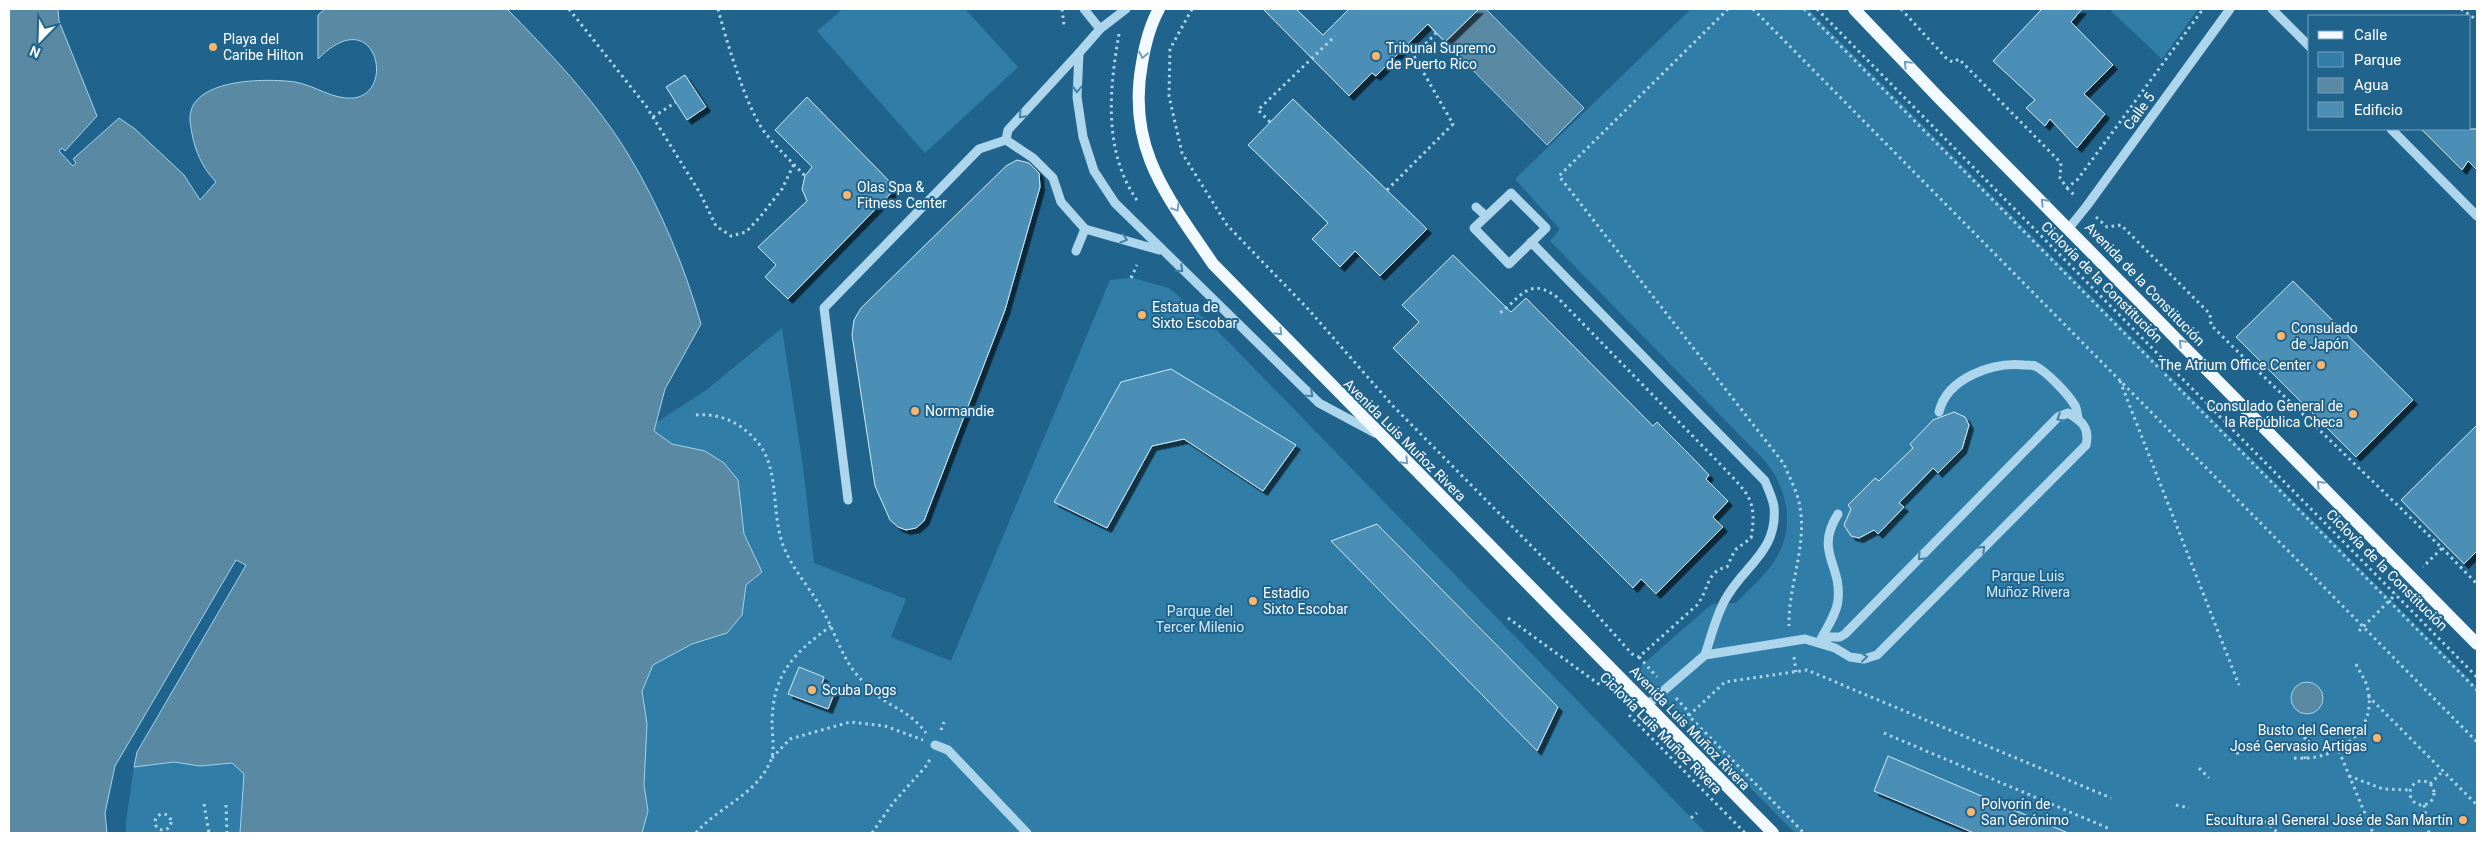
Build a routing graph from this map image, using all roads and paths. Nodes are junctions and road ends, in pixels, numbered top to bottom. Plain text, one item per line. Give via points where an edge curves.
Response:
1 (569, 9) edge
2 (718, 9) edge
3 (1062, 9) edge
4 (1084, 9) edge
5 (1126, 9) edge
6 (1159, 9) edge
7 (1192, 9) edge
8 (1728, 9) edge
9 (1753, 9) edge
10 (1804, 9) edge
11 (1817, 9) edge
12 (1854, 9) edge
13 (1901, 9) edge
14 (2203, 9) edge
15 (2230, 9) edge
16 (2272, 9) edge
17 (1064, 25) dead end
18 (1100, 29) junction
19 (1436, 33) dead end
20 (1335, 36) dead end
21 (2308, 45) edge
22 (1078, 53) junction
23 (676, 102) dead end
24 (653, 118) junction
25 (1270, 122) dead end
26 (2392, 130) edge
27 (1006, 140) junction
28 (794, 164) junction
29 (805, 176) dead end
30 (2067, 188) junction
31 (1387, 190) dead end
32 (2086, 207) junction
33 (1476, 208) dead end
34 (1486, 216) junction
35 (2477, 216) edge
36 (2069, 228) junction
37 (1085, 229) junction
38 (1531, 242) junction
39 (1076, 251) dead end
40 (1162, 251) junction
41 (1137, 265) dead end
42 (1131, 278) dead end
43 (1500, 313) dead end
44 (2120, 379) junction
45 (1939, 412) dead end
46 (696, 415) dead end
47 (2078, 418) junction
48 (1380, 436) junction
49 (848, 500) dead end
50 (1838, 514) dead end
51 (2442, 548) junction
52 (2412, 578) junction
53 (2477, 584) edge
54 (2396, 594) junction
55 (2389, 601) junction
56 (1508, 618) dead end
57 (831, 626) junction
58 (2364, 626) junction
59 (2360, 631) dead end
60 (1792, 642) junction
61 (1819, 643) junction
62 (2477, 644) edge
63 (1705, 655) junction
64 (1639, 657) junction
65 (2355, 662) dead end
66 (1796, 672) junction
67 (2477, 677) edge
68 (2239, 685) dead end
69 (1666, 687) junction
70 (2477, 690) edge
71 (1606, 691) dead end
72 (2368, 696) junction
73 (1647, 705) junction
74 (1627, 712) dead end
75 (1688, 716) junction
76 (944, 722) dead end
77 (2305, 730) dead end
78 (1672, 731) junction
79 (1884, 733) dead end
80 (2477, 742) edge
81 (935, 745) junction
82 (2235, 746) dead end
83 (2339, 750) junction
84 (772, 758) junction
85 (2239, 758) dead end
86 (2294, 758) dead end
87 (2305, 759) junction
88 (2199, 768) dead end
89 (2443, 771) junction
90 (2349, 776) junction
91 (2209, 778) dead end
92 (2430, 784) junction
93 (2410, 790) junction
94 (2111, 798) dead end
95 (204, 804) dead end
96 (226, 804) dead end
97 (2176, 805) dead end
98 (2424, 805) junction
99 (2477, 805) edge
100 (2189, 808) dead end
101 (1697, 813) dead end
102 (1691, 818) dead end
103 (2265, 820) dead end
104 (2110, 829) dead end
105 (167, 830) junction
106 (171, 833) edge
107 (209, 833) edge
108 (227, 833) edge
109 (696, 833) edge
110 (872, 833) edge
111 (1027, 833) edge
112 (1745, 833) edge
113 (1773, 833) edge
114 (1804, 833) edge
115 (2278, 833) edge
116 (2373, 833) edge
117 (2429, 833) edge

1 - 24 path
2 - 28 path via 749,104 764,133
3 - 17 path
4 - 18 street
5 - 18 street
6 -> 48 main road, Avenida Luis Muñoz Rivera via 1144,48 1137,90 1142,142 1153,170 1213,264
7 - 64 path via 1170,49 1169,96 1182,153 1227,225 1309,310 1393,406 1572,587 1632,654
8 - 60 path via 1559,176 1784,464 1800,506 1802,538 1790,600
9 - 44 path
10 - 55 path
11 - 54 path, Ciclovía de la Constitución
36 -> 12 main road, Avenida de la Constitución
13 - 30 path via 1948,60 1958,59 2061,163 2060,178
14 - 30 path via 2078,180
15 - 32 street, Calle 5
16 - 21 street
18 - 22 street
19 - 31 path via 1414,56 1453,124
20 - 25 path via 1258,110
22 -> 27 street via 1008,130
22 -> 40 street via 1077,97 1083,137 1094,170 1115,203
23 - 24 path
24 - 28 path via 700,193 716,226 731,236 746,232 760,217 782,189
26 - 35 street
27 - 37 street via 1033,158 1053,178 1061,202
27 - 49 street via 979,149 824,308
28 - 29 path
30 - 32 path
32 - 36 street, Calle 5
32 - 51 path via 2107,227 2121,225 2210,314 2211,325
33 - 34 street
34 - 38 street via 1474,228 1509,264
34 - 38 street via 1511,192 1546,228
52 -> 36 main road, Avenida de la Constitución
37 - 39 street
37 -> 40 street
38 - 63 street via 1765,481 1774,506 1771,538 1758,560 1724,601
40 -> 48 street via 1319,403
41 - 42 path
43 - 64 path via 1534,287 1547,289 1722,466 1746,492 1753,506 1751,538 1735,550 1727,567 1709,577 1704,596 1697,605
44 - 58 path
44 - 68 path
45 - 47 street via 1942,401 1959,385 1982,369 2008,363 2035,366 2071,400
46 - 57 path via 722,416 749,433 759,445 769,463 784,548
47 -> 61 street via 2068,413 2058,417 1845,634
61 -> 47 street via 1850,657 1864,659 1877,655 2086,445 2088,434
48 -> 73 main road, Avenida Luis Muñoz Rivera
50 - 61 street via 1829,532 1827,552 1836,572 1838,601
51 - 52 path
51 - 53 path
52 - 54 path
52 - 62 main road, Avenida de la Constitución
54 - 55 path
54 - 67 path, Ciclovía de la Constitución
55 - 58 path
55 - 70 path
56 - 71 path, Ciclovía Luis Muñoz Rivera
57 - 81 path via 858,676 878,696 913,717
57 - 84 path via 794,655 784,669 774,698
58 - 59 path
58 - 80 path
60 - 61 street via 1805,639
60 - 63 street
60 - 66 path
63 - 69 street
64 - 69 path
65 - 72 path
66 - 75 path via 1725,682
66 - 94 path via 1807,670
69 - 73 street
69 - 75 path via 1687,710
72 - 83 path via 2367,716 2356,737
72 - 89 path
73 - 78 main road, Avenida Luis Muñoz Rivera
74 - 112 path, Ciclovía Luis Muñoz Rivera
75 - 78 path
75 - 114 path
76 - 81 path
77 - 87 path
78 - 113 main road, Avenida Luis Muñoz Rivera
79 - 104 path
81 - 84 path via 886,726 850,722 790,739
81 - 110 path via 927,766
81 - 111 street via 948,750
82 - 85 path
83 - 87 path
83 - 90 path
84 - 109 path via 754,788 706,822
86 - 87 path
88 - 91 path
89 - 92 path
89 - 99 path
90 - 93 path via 2382,788
90 - 116 path
92 - 93 path via 2419,781
92 - 98 path via 2434,796
93 - 98 path via 2411,800
95 - 107 path
96 - 108 path
97 - 100 path
98 - 117 path
101 - 102 path
103 - 115 path
105 - 105 path via 171,825 170,818 165,814 158,815 154,820 155,826
105 - 106 path

